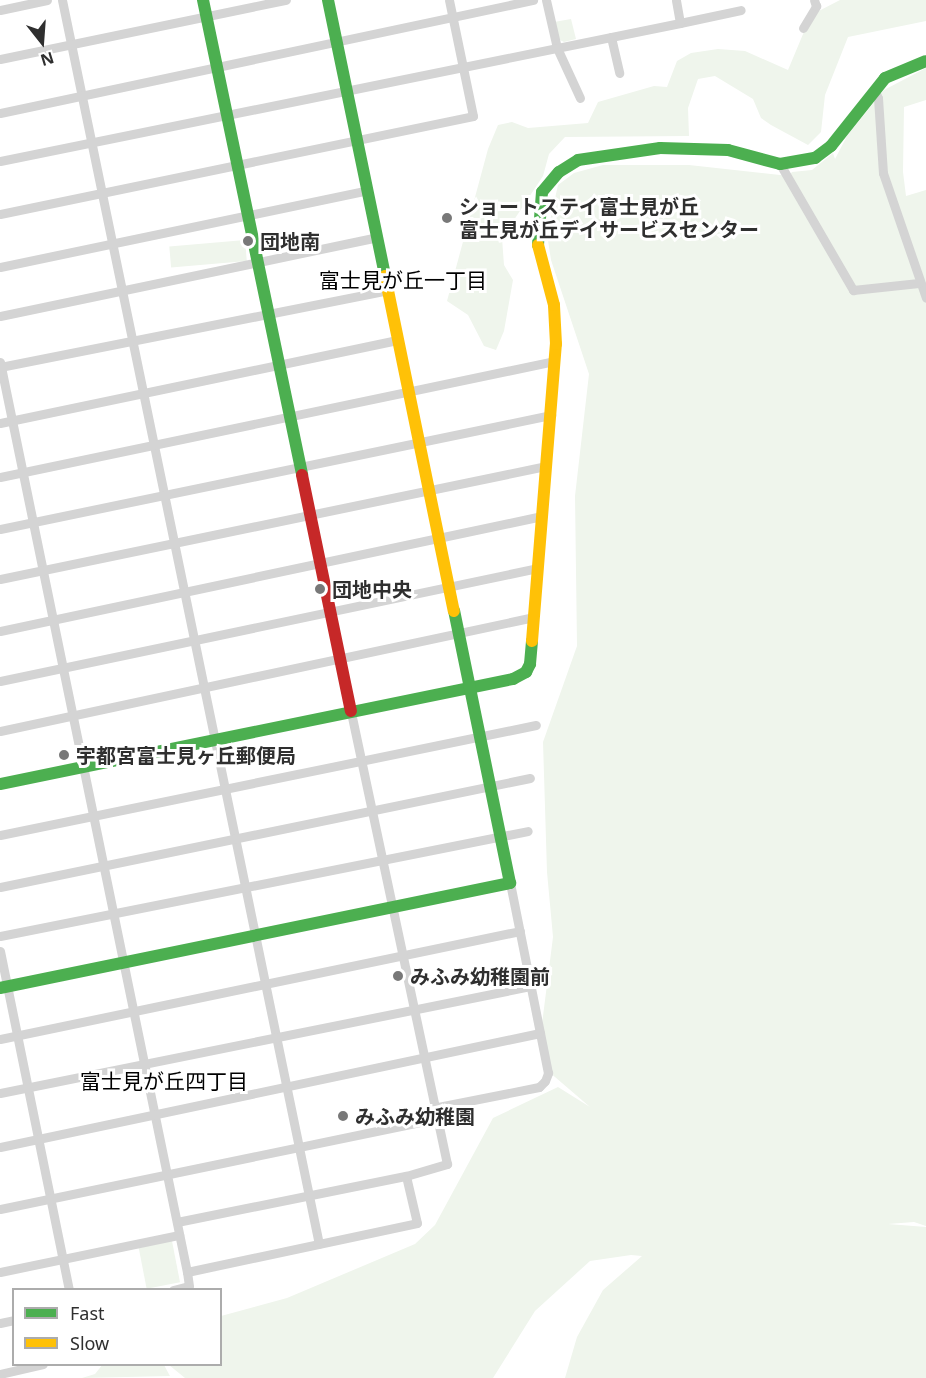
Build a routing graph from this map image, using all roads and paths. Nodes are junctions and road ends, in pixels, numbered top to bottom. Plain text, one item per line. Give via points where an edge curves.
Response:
1 (47, 0) edge
2 (62, 0) edge
3 (203, 0) edge
4 (286, 0) edge
5 (328, 0) edge
6 (449, 0) edge
7 (533, 0) edge
8 (546, 0) edge
9 (676, 0) edge
10 (814, 0) edge
11 (0, 10) edge
12 (741, 10) dead end
13 (206, 16) junction
14 (453, 18) junction
15 (680, 23) junction
16 (803, 28) dead end
17 (611, 37) junction
18 (336, 40) junction
19 (72, 45) junction
20 (557, 48) junction
21 (0, 59) edge
22 (926, 61) edge
23 (217, 66) junction
24 (464, 67) junction
25 (619, 73) dead end
26 (874, 89) junction
27 (347, 91) junction
28 (82, 96) junction
29 (580, 98) dead end
30 (0, 112) edge
31 (227, 115) junction
32 (357, 140) junction
33 (92, 142) junction
34 (0, 161) edge
35 (780, 164) junction
36 (237, 165) junction
37 (367, 190) junction
38 (102, 193) junction
39 (0, 214) edge
40 (248, 215) junction
41 (377, 237) junction
42 (112, 243) junction
43 (258, 263) junction
44 (0, 267) edge
45 (918, 283) junction
46 (388, 290) junction
47 (123, 292) junction
48 (926, 298) edge
49 (268, 314) junction
50 (0, 316) edge
51 (398, 340) junction
52 (133, 342) junction
53 (555, 361) junction
54 (0, 365) edge
55 (279, 365) junction
56 (408, 391) junction
57 (144, 393) junction
58 (550, 415) junction
59 (289, 416) junction
60 (12, 421) junction
61 (0, 423) edge
62 (419, 442) junction
63 (154, 444) junction
64 (300, 466) junction
65 (546, 466) junction
66 (23, 472) junction
67 (0, 477) edge
68 (429, 490) junction
69 (164, 494) junction
70 (310, 515) junction
71 (542, 516) junction
72 (33, 523) junction
73 (0, 529) edge
74 (438, 537) junction
75 (174, 543) junction
76 (320, 563) junction
77 (538, 568) junction
78 (43, 570) junction
79 (0, 579) edge
80 (449, 588) junction
81 (185, 592) junction
82 (330, 611) junction
83 (534, 617) junction
84 (53, 619) junction
85 (0, 631) edge
86 (458, 634) junction
87 (195, 642) junction
88 (341, 661) junction
89 (64, 669) junction
90 (0, 681) edge
91 (204, 688) junction
92 (470, 688) junction
93 (351, 711) junction
94 (73, 715) junction
95 (536, 725) dead end
96 (0, 731) edge
97 (480, 738) junction
98 (215, 739) junction
99 (362, 762) junction
100 (84, 766) junction
101 (530, 778) dead end
102 (0, 784) edge
103 (490, 787) junction
104 (225, 789) junction
105 (371, 811) junction
106 (94, 815) junction
107 (528, 831) dead end
108 (0, 835) edge
109 (500, 836) junction
110 (236, 839) junction
111 (381, 859) junction
112 (104, 866) junction
113 (510, 883) junction
114 (0, 887) edge
115 (246, 888) junction
116 (391, 908) junction
117 (114, 914) junction
118 (520, 931) junction
119 (255, 935) junction
120 (0, 936) edge
121 (0, 951) edge
122 (401, 958) junction
123 (124, 962) junction
124 (266, 985) junction
125 (531, 986) junction
126 (4, 987) edge
127 (411, 1009) junction
128 (134, 1011) junction
129 (540, 1033) junction
130 (17, 1035) junction
131 (276, 1036) junction
132 (0, 1039) edge
133 (423, 1060) junction
134 (144, 1064) junction
135 (27, 1088) junction
136 (287, 1088) junction
137 (0, 1093) edge
138 (434, 1108) junction
139 (155, 1116) junction
140 (436, 1119) junction
141 (38, 1139) junction
142 (299, 1146) junction
143 (0, 1147) edge
144 (167, 1173) junction
145 (406, 1176) junction
146 (309, 1195) junction
147 (51, 1198) junction
148 (0, 1209) edge
149 (177, 1222) junction
150 (179, 1235) junction
151 (319, 1244) junction
152 (63, 1260) junction
153 (0, 1272) edge
154 (187, 1272) junction
155 (69, 1288) edge
156 (181, 1288) edge
157 (38, 1366) edge
158 (0, 1374) edge

1 - 11 street
2 - 19 street
3 - 13 street
4 - 13 street
5 - 18 street
6 - 14 street
7 - 14 street
8 - 20 street
9 - 15 street
10 - 16 street via 816,6
12 - 15 street
13 - 19 street
13 - 23 street
14 - 18 street
14 - 24 street
15 - 17 street
17 - 20 street
17 - 25 street
18 - 23 street
18 - 27 street
19 - 21 street
19 - 28 street
20 - 24 street
20 - 29 street
22 - 26 street via 898,70
23 - 28 street
23 - 31 street
24 - 27 street
24 - 32 street via 473,116
26 - 35 street via 831,146 815,158
26 - 45 street via 878,98 883,173 913,250
27 - 31 street
27 - 32 street
28 - 30 street
28 - 33 street
31 - 33 street
31 - 36 street
32 - 36 street
32 - 37 street
33 - 34 street
33 - 38 street
35 - 45 street via 854,290
35 - 53 street via 728,150 696,147 578,160 559,172 542,192 538,218 538,243 554,305
36 - 38 street
36 - 40 street
37 - 40 street
37 - 41 street
38 - 39 street
38 - 42 street
40 - 42 street
40 - 43 street
41 - 43 street
41 - 46 street
42 - 44 street
42 - 47 street
43 - 47 street
43 - 49 street
45 - 48 street
46 - 49 street
46 - 51 street
47 - 50 street
47 - 52 street
49 - 52 street
49 - 55 street
51 - 55 street
51 - 56 street
52 - 54 street
52 - 57 street
53 - 56 street
53 - 58 street
54 - 60 street
55 - 57 street
55 - 59 street
56 - 59 street
56 - 62 street
57 - 60 street
57 - 63 street
58 - 62 street
58 - 65 street
59 - 63 street
59 - 64 street
60 - 61 street
60 - 66 street
62 - 64 street
62 - 68 street
63 - 66 street
63 - 69 street
64 - 69 street
64 - 70 street
65 - 68 street
65 - 71 street
66 - 67 street
66 - 72 street
68 - 70 street
68 - 74 street
69 - 72 street
69 - 75 street
70 - 75 street
70 - 76 street
71 - 74 street
71 - 77 street
72 - 73 street
72 - 78 street
74 - 76 street
74 - 80 street
75 - 78 street
75 - 81 street
76 - 81 street
76 - 82 street
77 - 80 street
77 - 83 street
78 - 79 street
78 - 84 street
80 - 82 street
80 - 86 street
81 - 84 street
81 - 87 street
82 - 87 street
82 - 88 street
83 - 86 street
83 - 92 street via 526,672 513,679
84 - 85 street
84 - 89 street
86 - 88 street
86 - 92 street
87 - 89 street
87 - 91 street
88 - 91 street
88 - 93 street
89 - 90 street
89 - 94 street
91 - 94 street
91 - 98 street
92 - 93 street
92 - 97 street
93 - 98 street
93 - 99 street
94 - 96 street
94 - 100 street
95 - 97 street
97 - 99 street
97 - 103 street
98 - 100 street
98 - 104 street
99 - 104 street
99 - 105 street
100 - 102 street
100 - 106 street
101 - 103 street
103 - 105 street
103 - 109 street
104 - 106 street
104 - 110 street
105 - 110 street
105 - 111 street
106 - 108 street
106 - 112 street
107 - 109 street
109 - 111 street
109 - 113 street
110 - 112 street
110 - 115 street
111 - 115 street
111 - 116 street
112 - 114 street
112 - 117 street
113 - 116 street
113 - 118 street
115 - 117 street
115 - 119 street
116 - 119 street
116 - 122 street
117 - 120 street
117 - 123 street
118 - 122 street
118 - 125 street
119 - 123 street
119 - 124 street
121 - 126 street
122 - 124 street
122 - 127 street
123 - 126 street
123 - 128 street
124 - 128 street
124 - 131 street
125 - 127 street
125 - 129 street
126 - 130 street
127 - 131 street
127 - 133 street
128 - 130 street
128 - 134 street
129 - 133 street
129 - 138 street via 548,1073 539,1087
130 - 132 street
130 - 135 street
131 - 134 street
131 - 136 street
133 - 136 street
133 - 138 street
134 - 135 street
134 - 139 street
135 - 137 street
135 - 141 street
136 - 139 street
136 - 142 street
138 - 140 street
139 - 141 street
139 - 144 street
140 - 142 street
140 - 145 street via 447,1164
141 - 143 street
141 - 147 street
142 - 144 street
142 - 146 street
144 - 147 street
144 - 149 street
145 - 146 street
145 - 151 street via 417,1223
146 - 149 street
146 - 151 street
147 - 148 street
147 - 152 street
149 - 150 street
150 - 152 street
150 - 154 street
151 - 154 street
152 - 153 street
152 - 155 street
154 - 156 street via 189,1286
157 - 158 street

